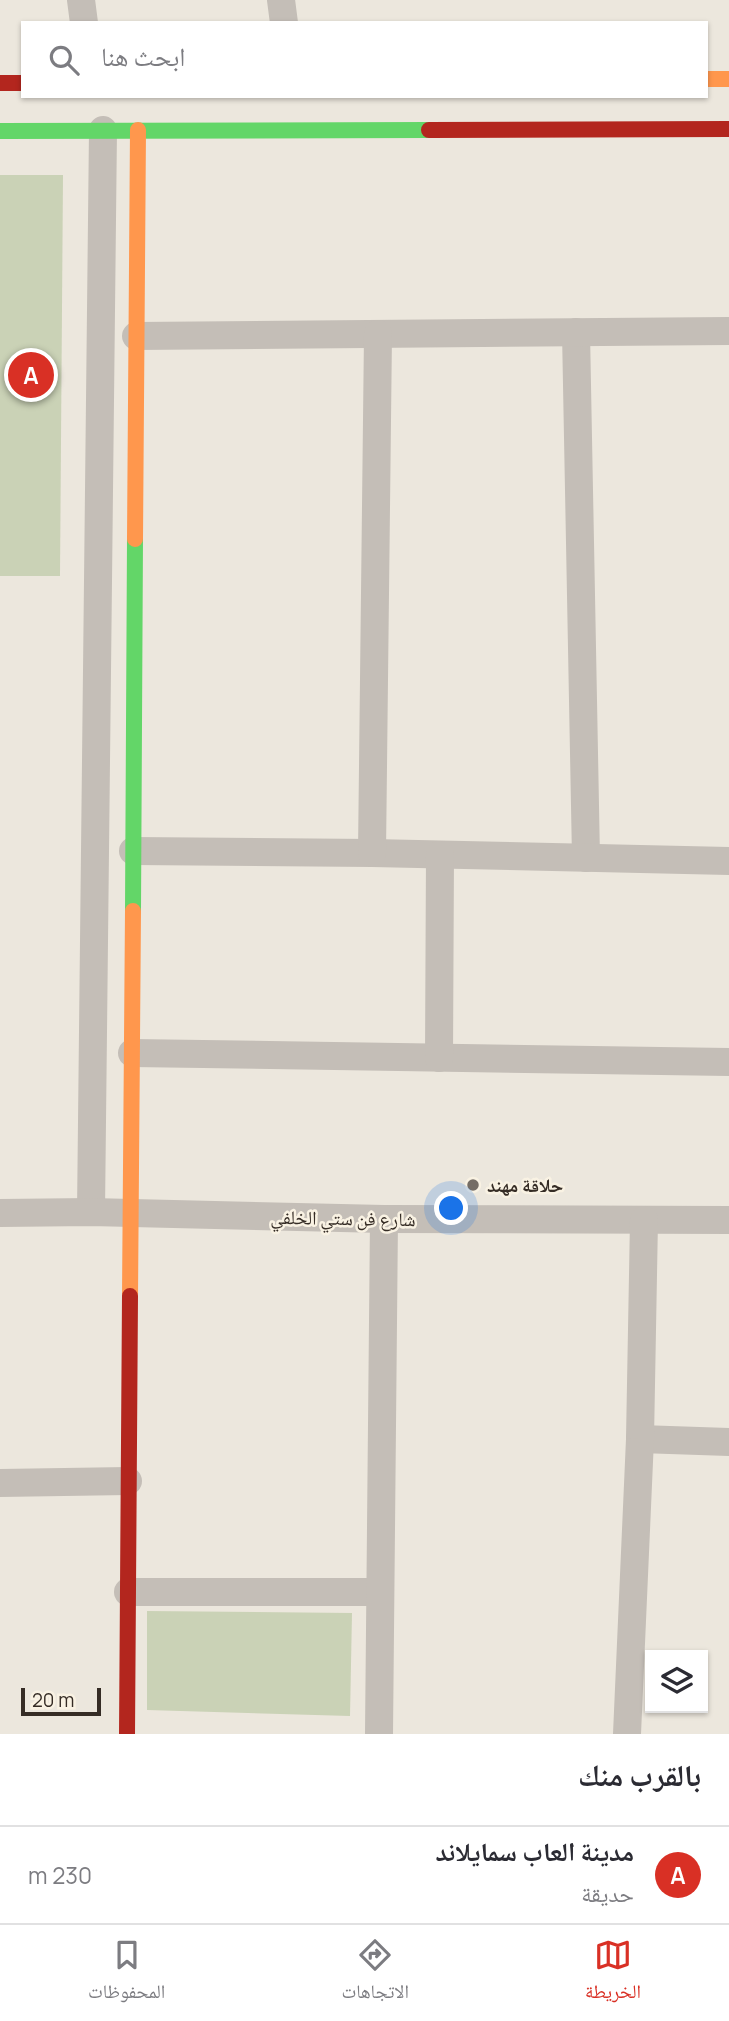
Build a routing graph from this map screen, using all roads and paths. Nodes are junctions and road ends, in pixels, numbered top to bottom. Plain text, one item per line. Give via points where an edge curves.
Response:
1 (81, 0) edge
2 (281, 0) edge
3 (84, 21) edge
4 (284, 21) edge
5 (708, 79) edge
6 (729, 79) edge
7 (0, 83) edge
8 (21, 83) edge
9 (729, 129) edge
10 (103, 130) junction
11 (138, 130) junction
12 (0, 131) edge
13 (729, 331) edge
14 (576, 332) junction
15 (377, 334) junction
16 (136, 336) junction
17 (133, 851) junction
18 (372, 853) junction
19 (440, 855) junction
20 (586, 858) junction
21 (729, 861) edge
22 (132, 1053) junction
23 (439, 1058) junction
24 (729, 1062) edge
25 (91, 1212) junction
26 (0, 1213) edge
27 (130, 1214) junction
28 (384, 1219) junction
29 (644, 1220) junction
30 (729, 1220) edge
31 (640, 1439) junction
32 (729, 1442) edge
33 (128, 1482) junction
34 (0, 1483) edge
35 (128, 1592) junction
36 (380, 1592) junction
37 (127, 1734) edge
38 (379, 1734) edge
39 (627, 1734) edge

1 - 3 street
2 - 4 street
5 - 6 street
7 - 8 street
9 - 11 street
10 - 11 street
10 - 12 street
10 - 25 street
11 - 16 street
13 - 14 street
14 - 15 street
14 - 20 street
15 - 16 street
15 - 18 street
16 - 17 street
17 - 18 street
17 - 22 street
18 - 19 street
19 - 20 street
19 - 23 street
20 - 21 street
22 - 23 street
22 - 27 street
23 - 24 street
25 - 26 street, شارع فن ستي الخلفي
25 - 27 street, شارع فن ستي الخلفي
27 - 28 street, شارع فن ستي الخلفي
27 - 33 street
28 - 29 street, شارع فن ستي الخلفي
28 - 36 street
29 - 30 street, شارع فن ستي الخلفي
29 - 31 street
31 - 32 street
31 - 39 street
33 - 34 street
33 - 35 street
35 - 36 street
35 - 37 street
36 - 38 street

